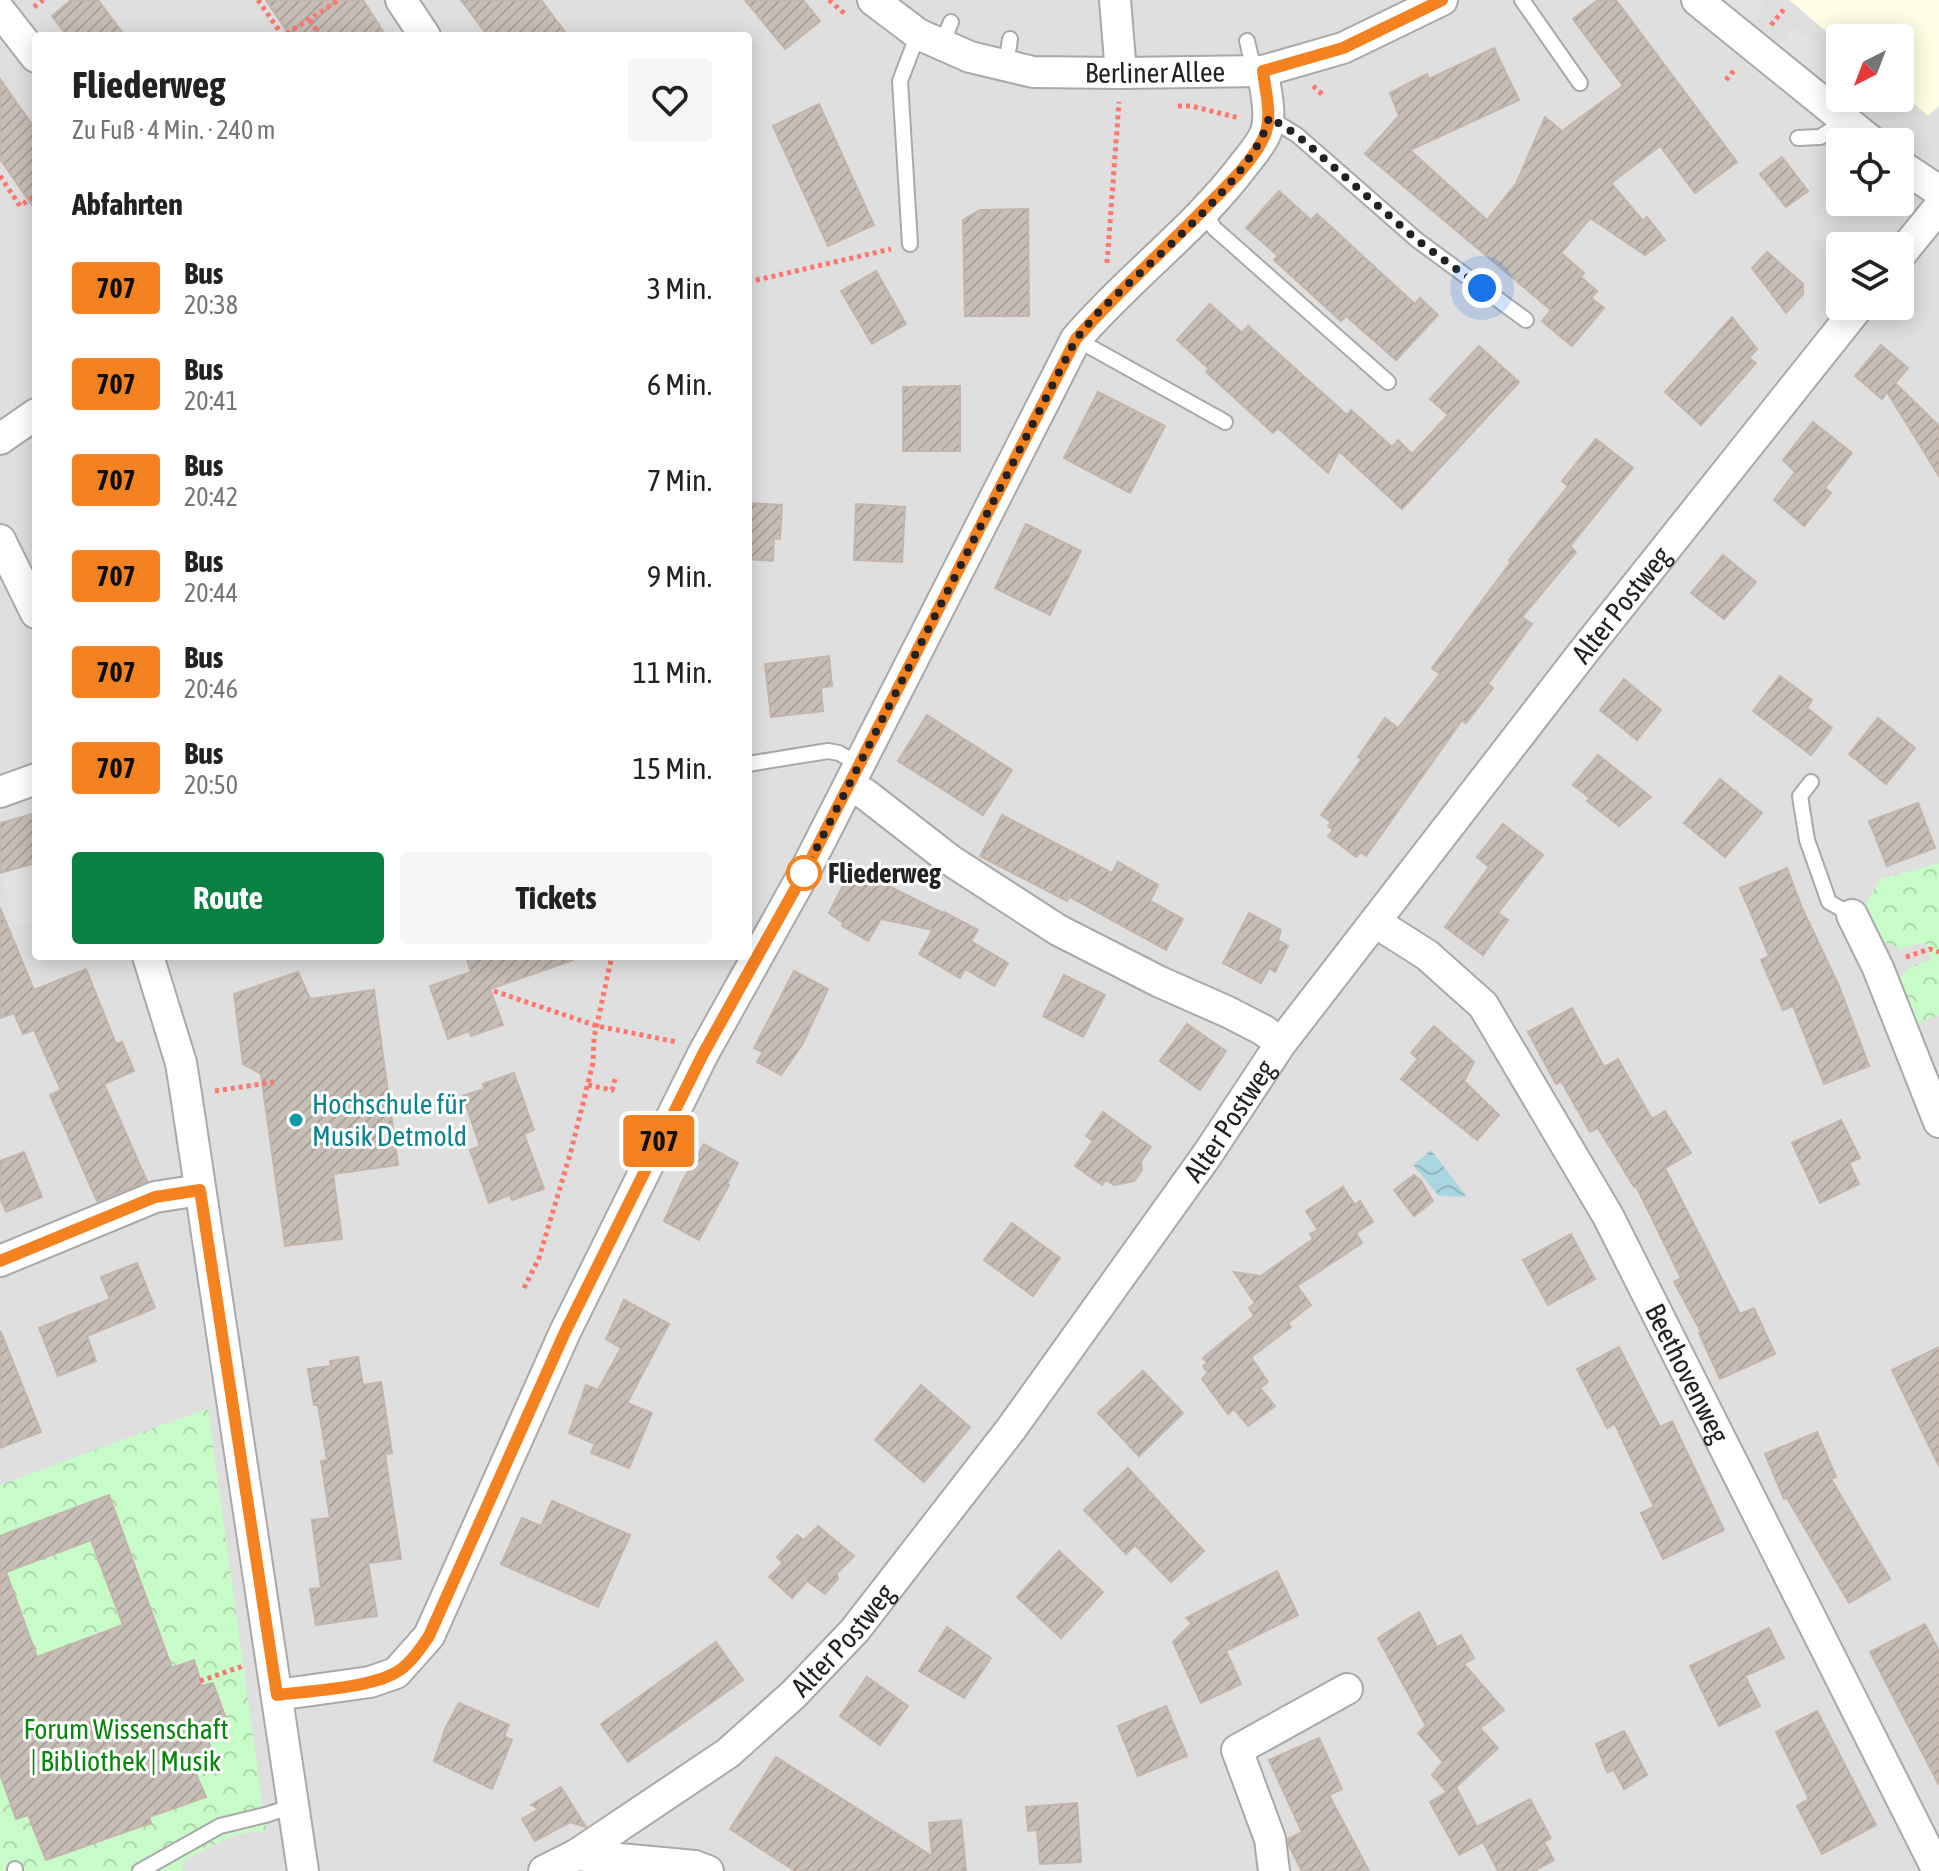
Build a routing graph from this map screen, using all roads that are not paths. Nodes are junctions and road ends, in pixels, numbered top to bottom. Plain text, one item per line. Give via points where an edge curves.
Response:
1 (401, 0) edge
2 (873, 0) edge
3 (1115, 0) edge
4 (1442, 0) edge
5 (1522, 0) edge
6 (1697, 0) edge
7 (1403, 8) edge
8 (0, 11) edge
9 (422, 32) edge
10 (937, 33) junction
11 (32, 52) edge
12 (1255, 61) junction
13 (1121, 73) junction
14 (1580, 83) dead end
15 (1269, 117) junction
16 (1846, 121) junction
17 (1855, 128) edge
18 (1798, 138) dead end
19 (1914, 174) edge
20 (1939, 191) edge
21 (1939, 207) edge
22 (1204, 210) junction
23 (1914, 238) edge
24 (910, 244) road end
25 (1526, 320) dead end
26 (1848, 320) edge
27 (1076, 339) junction
28 (1388, 382) dead end
29 (32, 417) edge
30 (1225, 422) dead end
31 (0, 439) edge
32 (0, 540) edge
33 (32, 605) edge
34 (752, 763) edge
35 (855, 775) junction
36 (32, 780) edge
37 (1811, 782) dead end
38 (0, 792) edge
39 (1852, 915) joint
40 (1375, 922) junction
41 (149, 960) edge
42 (1281, 1043) junction
43 (1939, 1122) edge
44 (200, 1190) junction
45 (0, 1261) edge
46 (1347, 1689) dead end
47 (277, 1695) junction
48 (292, 1806) junction
49 (576, 1855) junction
50 (140, 1871) edge
51 (303, 1871) edge
52 (544, 1871) edge
53 (708, 1871) edge
54 (1274, 1871) edge
55 (1938, 1871) edge

1 - 9 street
2 - 10 street, Berliner Allee
3 - 13 street
4 - 7 street, Berliner Allee
5 - 14 lane
6 - 16 street
7 - 12 street, Berliner Allee via 1343,48
8 - 11 street
10 - 13 street, Berliner Allee via 970,57 1008,52 1033,72
10 - 24 lane via 900,81
12 - 13 street, Berliner Allee
12 - 15 street
15 - 22 street via 1256,148
15 - 25 lane via 1297,135 1417,240
16 - 17 street
16 - 18 lane via 1820,137
19 - 20 street
21 - 23 street
22 - 27 street
22 - 28 lane via 1214,228
26 - 40 street, Alter Postweg
27 - 30 lane
27 - 35 street
29 - 31 street
32 - 33 street
34 - 35 lane via 828,751 839,753
35 - 42 street via 950,860 1058,930
35 - 47 street via 703,1054 579,1304 429,1636 396,1673 370,1682
36 - 38 street
37 - 39 lane via 1800,796 1807,840 1829,902
39 - 43 street
40 - 42 street, Alter Postweg
40 - 55 street, Beethovenweg via 1427,955 1483,1005 1585,1176
41 - 44 street via 181,1063
42 - 49 street, Alter Postweg via 1011,1429 855,1630 728,1753
44 - 45 street via 155,1197
44 - 47 street
46 - 54 street via 1237,1750 1270,1839
47 - 48 street
48 - 50 lane via 220,1826
48 - 51 street
49 - 52 street, Alter Postweg
49 - 53 street

